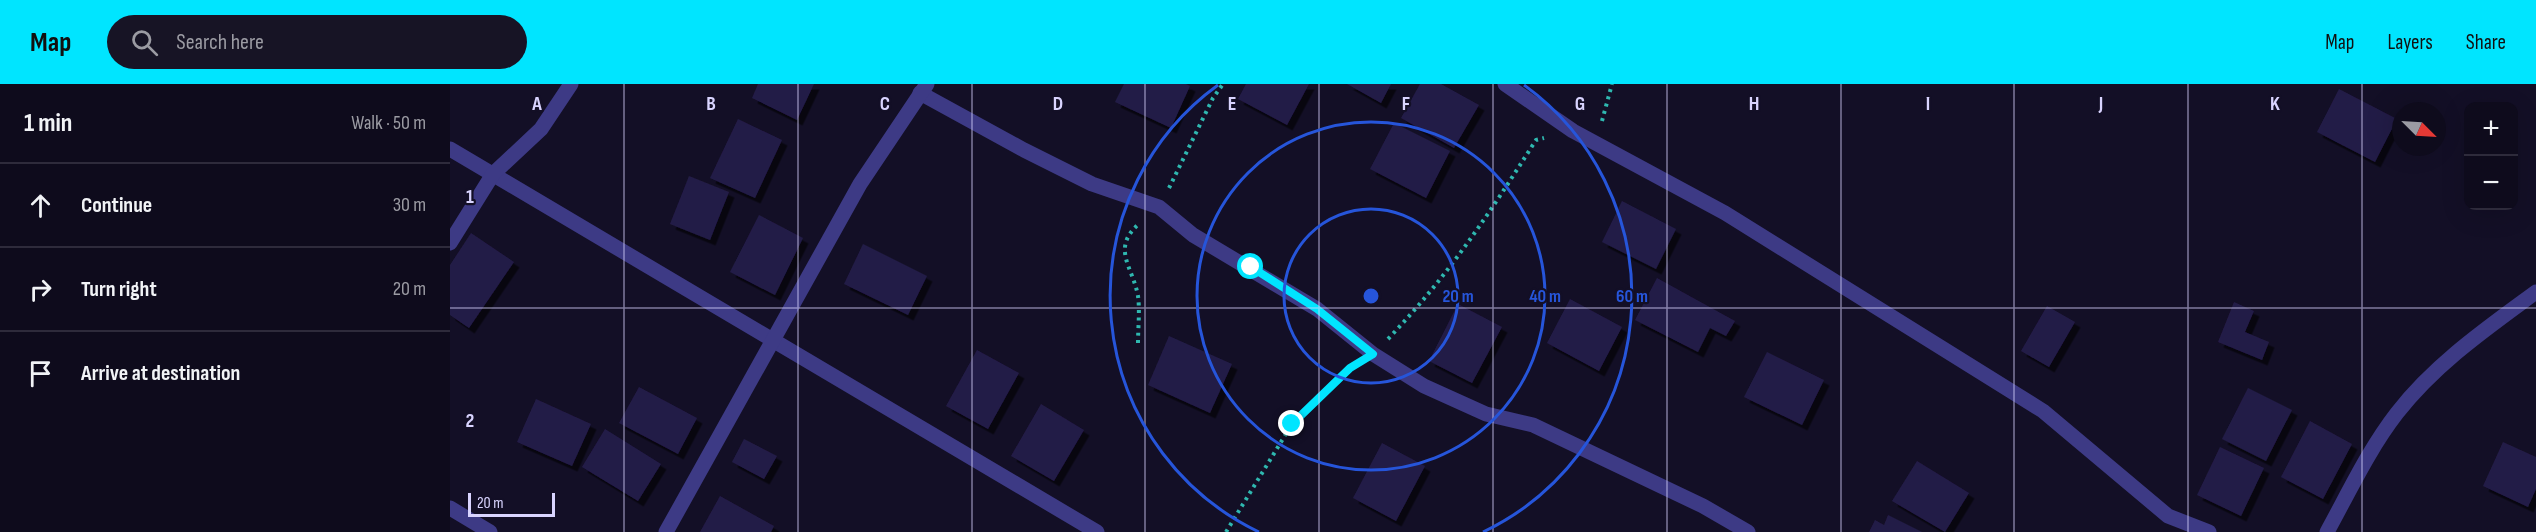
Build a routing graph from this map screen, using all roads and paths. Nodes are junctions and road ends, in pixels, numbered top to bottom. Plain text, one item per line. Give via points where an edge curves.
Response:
1 (571, 84) edge
2 (1505, 84) edge
3 (1612, 84) edge
4 (923, 88) edge
5 (1573, 131) junction
6 (450, 149) edge
7 (493, 174) junction
8 (450, 243) edge
9 (2536, 292) edge
10 (771, 340) junction
11 (1373, 354) junction
12 (450, 508) edge
13 (487, 531) edge
14 (666, 532) edge
15 (1097, 532) edge
16 (1226, 532) edge
17 (1748, 532) edge
18 (2209, 532) edge
19 (2327, 532) edge

1 - 7 street via 541,129
2 - 5 street
3 - 5 path via 1601,123
4 - 10 street via 860,184
4 - 11 street via 1024,150 1092,184 1159,207 1193,235 1317,309
5 - 11 path via 1536,140 1467,247 1431,294
5 - 18 street via 1725,213 2043,411 2168,516
6 - 7 street
7 - 8 street
7 - 10 street
9 - 19 street via 2436,369 2397,413
10 - 14 street
10 - 15 street
11 - 16 path via 1350,368 1292,424
11 - 17 street via 1424,386 1486,414 1533,425 1703,506
12 - 13 street

